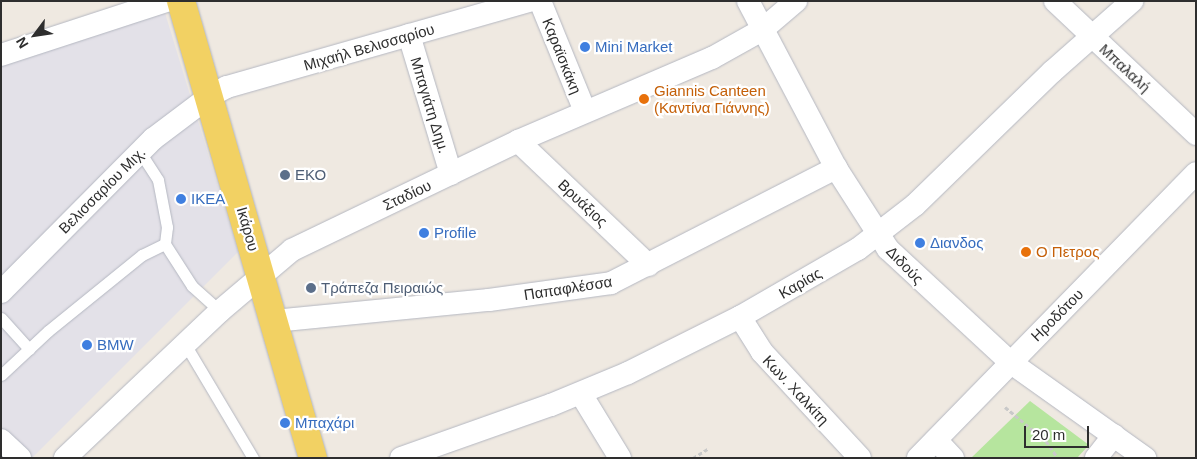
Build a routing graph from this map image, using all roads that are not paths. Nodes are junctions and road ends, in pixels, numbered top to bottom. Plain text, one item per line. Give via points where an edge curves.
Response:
1 (166, 1) edge
2 (181, 1) edge
3 (529, 1) edge
4 (540, 1) edge
5 (748, 1) edge
6 (796, 1) edge
7 (1055, 1) edge
8 (1132, 1) edge
9 (762, 30) junction
10 (409, 35) junction
11 (1092, 37) junction
12 (1, 55) edge
13 (210, 96) junction
14 (585, 111) junction
15 (1196, 134) edge
16 (518, 141) junction
17 (140, 152) junction
18 (836, 168) junction
19 (1196, 172) edge
20 (451, 174) junction
21 (878, 236) junction
22 (165, 244) junction
23 (648, 265) junction
24 (260, 274) junction
25 (1, 292) edge
26 (220, 311) junction
27 (740, 317) junction
28 (1, 318) edge
29 (274, 321) junction
30 (185, 344) junction
31 (29, 349) junction
32 (1010, 362) junction
33 (1, 375) edge
34 (581, 394) junction
35 (1114, 435) junction
36 (1, 440) edge
37 (936, 440) junction
38 (20, 458) edge
39 (65, 458) edge
40 (253, 458) edge
41 (313, 458) edge
42 (401, 458) edge
43 (620, 458) edge
44 (860, 458) edge
45 (918, 458) edge
46 (954, 458) edge
47 (1096, 458) edge
48 (1145, 458) edge

1 - 12 street
2 - 13 main road, Ικάρου
3 - 10 street, Μιχαήλ Βελισσαρίου
4 - 14 street, Καραϊσκάκη
5 - 9 street, Διδούς
6 - 9 street, Σταδίου
7 - 11 street, Μπαλαλή
8 - 11 street, Καρίας
9 - 14 street, Σταδίου via 690,68
9 - 18 street, Διδούς
10 - 13 street, Μιχαήλ Βελισσαρίου via 227,87
10 - 20 street, Μπαγιάτη Δημ.
11 - 15 street, Μπαλαλή
11 - 21 street, Καρίας
13 - 17 street, Βελισσαρίου Μιχ. via 172,123
13 - 24 main road, Ικάρου
14 - 16 street, Σταδίου
16 - 20 street, Σταδίου
16 - 23 street, Βρυάξιος
17 - 22 lane via 158,180 167,227
17 - 25 street, Βελισσαρίου Μιχ.
18 - 21 street, Διδούς
18 - 23 street, Παπαφλέσσα
19 - 32 street, Ηροδότου
20 - 24 street, Σταδίου via 305,243
21 - 27 street, Καρίας
21 - 32 street, Διδούς via 911,273
22 - 26 lane via 192,286
22 - 31 lane via 142,255
23 - 29 street, Παπαφλέσσα via 601,286
24 - 26 street, Σταδίου
24 - 29 main road, Ικάρου
26 - 30 street, Σταδίου
27 - 34 street, Καρίας
27 - 44 street, Κων. Χαλκίτη via 762,352
28 - 31 lane
29 - 41 main road, Ικάρου
30 - 39 street, Σταδίου
30 - 40 lane
31 - 33 lane
32 - 35 street, Διδούς
32 - 37 street, Ηροδότου
34 - 42 street, Καρίας
34 - 43 street
35 - 47 street
35 - 48 street, Διδούς
36 - 38 street
37 - 45 street, Ηροδότου
37 - 46 street

